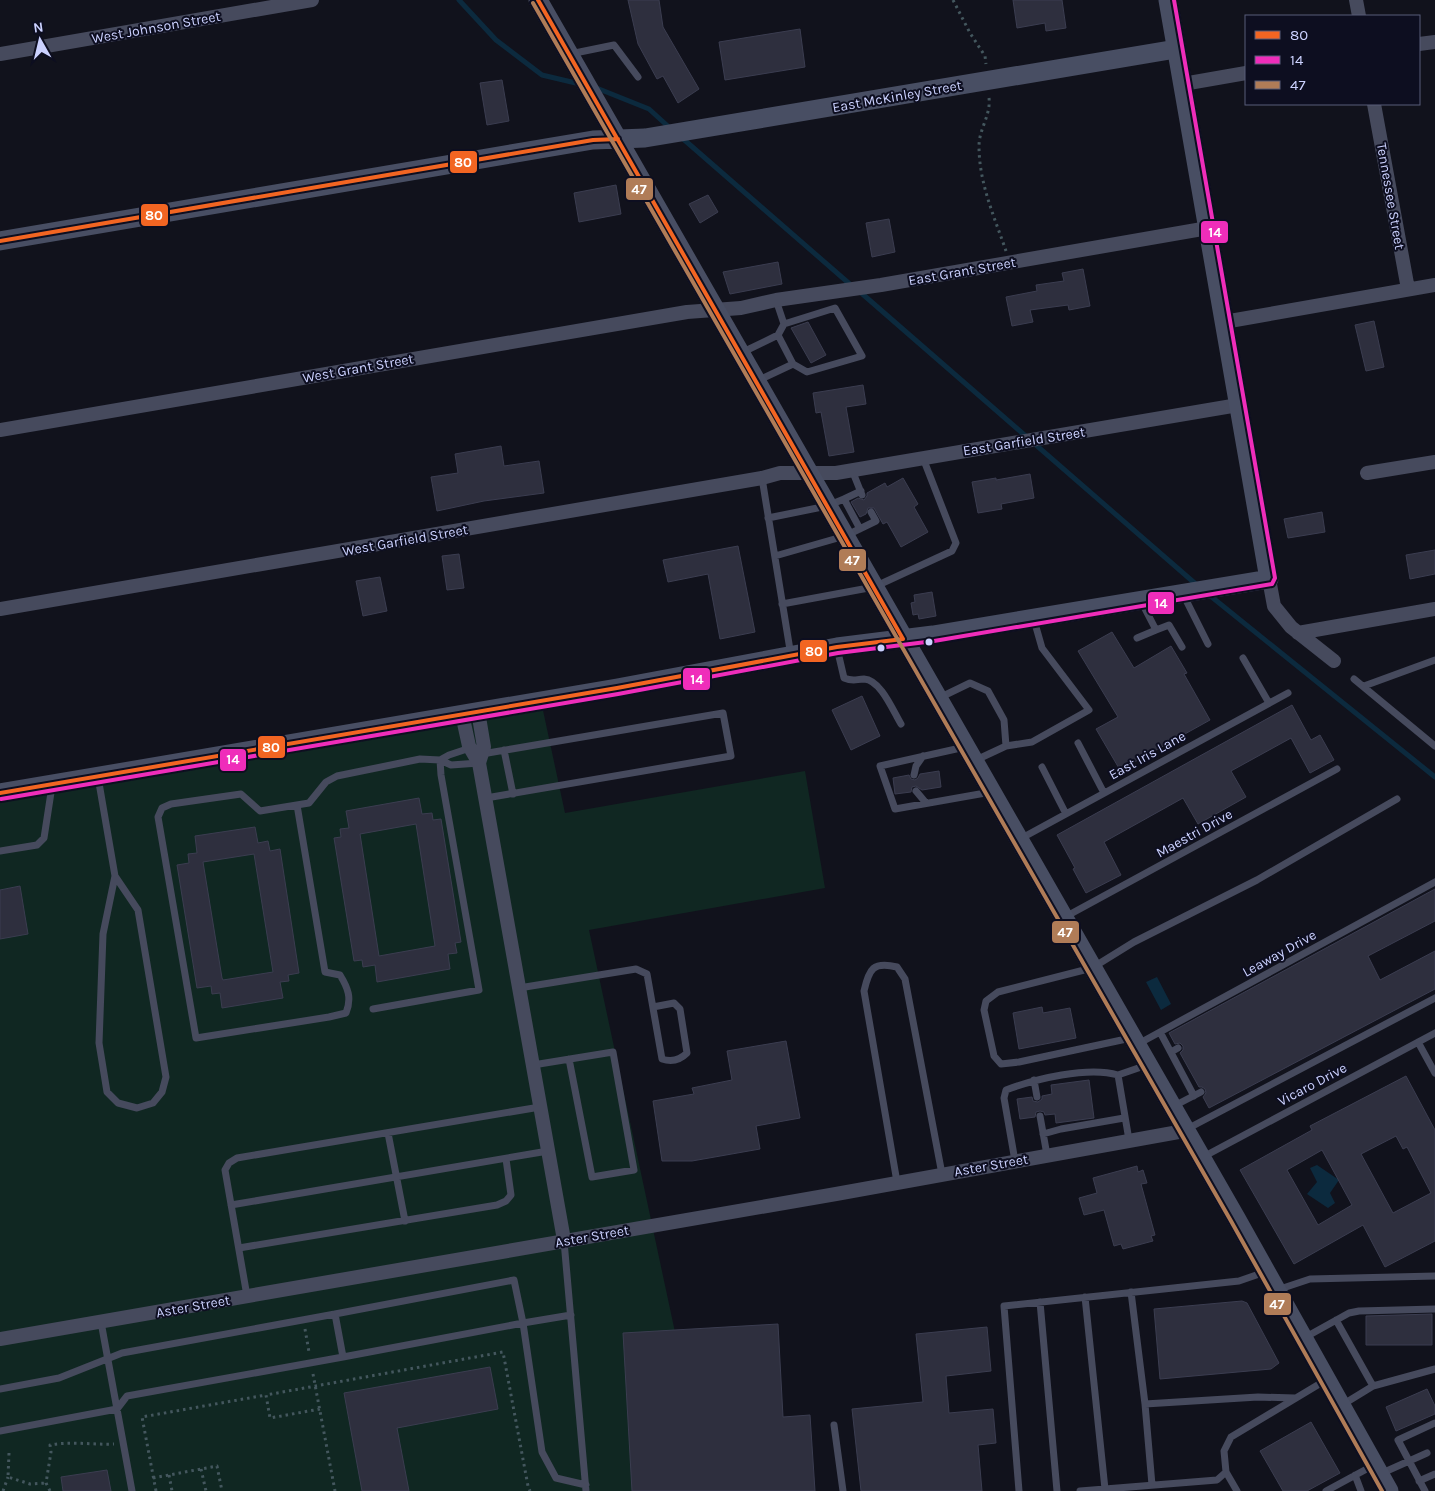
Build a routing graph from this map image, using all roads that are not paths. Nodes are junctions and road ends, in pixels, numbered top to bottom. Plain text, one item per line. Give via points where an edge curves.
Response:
1 (312, 0) edge
2 (538, 0) edge
3 (1168, 0) edge
4 (1356, 0) edge
5 (1359, 15) edge
6 (1435, 42) edge
7 (1420, 44) edge
8 (1176, 49) junction
9 (566, 50) junction
10 (0, 54) edge
11 (1245, 74) edge
12 (638, 77) dead end
13 (1183, 84) junction
14 (1374, 105) edge
15 (618, 139) junction
16 (1208, 228) junction
17 (0, 241) edge
18 (1435, 285) edge
19 (1408, 289) junction
20 (776, 300) junction
21 (716, 310) junction
22 (1224, 322) junction
23 (784, 324) junction
24 (778, 335) junction
25 (740, 354) junction
26 (793, 364) junction
27 (756, 382) junction
28 (1238, 405) junction
29 (0, 430) edge
30 (923, 458) junction
31 (1435, 462) edge
32 (852, 470) junction
33 (809, 473) junction
34 (1367, 473) dead end
35 (762, 478) junction
36 (835, 503) junction
37 (870, 512) dead end
38 (768, 518) junction
39 (852, 533) junction
40 (774, 556) junction
41 (1269, 579) junction
42 (874, 586) junction
43 (1182, 594) junction
44 (1141, 601) junction
45 (782, 604) junction
46 (0, 609) edge
47 (1435, 609) edge
48 (1033, 618) junction
49 (1156, 630) junction
50 (1298, 633) junction
51 (1137, 638) dead end
52 (903, 639) junction
53 (1208, 644) dead end
54 (1182, 647) dead end
55 (837, 648) junction
56 (791, 657) junction
57 (1243, 658) dead end
58 (1435, 660) edge
59 (1334, 661) dead end
60 (1354, 678) dead end
61 (1364, 686) junction
62 (1288, 693) dead end
63 (938, 699) junction
64 (1269, 703) junction
65 (470, 713) junction
66 (901, 724) dead end
67 (1078, 743) dead end
68 (1006, 746) junction
69 (1435, 746) edge
70 (504, 750) junction
71 (969, 754) junction
72 (477, 755) junction
73 (924, 756) junction
74 (440, 760) junction
75 (1042, 767) dead end
76 (1337, 769) dead end
77 (914, 775) dead end
78 (98, 776) junction
79 (52, 784) junction
80 (916, 791) dead end
81 (991, 792) junction
82 (0, 793) edge
83 (1104, 793) junction
84 (513, 794) junction
85 (486, 798) junction
86 (1397, 799) dead end
87 (926, 803) junction
88 (297, 805) junction
89 (1066, 814) junction
90 (1018, 840) junction
91 (0, 851) edge
92 (115, 876) junction
93 (1435, 882) edge
94 (1063, 918) junction
95 (1092, 968) junction
96 (519, 988) junction
97 (1435, 998) edge
98 (653, 1007) junction
99 (373, 1009) dead end
100 (1160, 1032) junction
101 (1435, 1034) edge
102 (1134, 1041) junction
103 (1418, 1042) junction
104 (569, 1059) junction
105 (533, 1065) junction
106 (1147, 1065) junction
107 (1435, 1074) edge
108 (1118, 1075) junction
109 (1034, 1080) junction
110 (1036, 1096) dead end
111 (540, 1107) junction
112 (1171, 1108) junction
113 (1040, 1116) dead end
114 (1124, 1118) junction
115 (1184, 1131) junction
116 (388, 1133) junction
117 (1043, 1134) junction
118 (1129, 1140) junction
119 (548, 1151) junction
120 (1047, 1155) junction
121 (1201, 1158) junction
122 (506, 1159) junction
123 (1015, 1161) junction
124 (942, 1174) junction
125 (396, 1177) junction
126 (897, 1182) junction
127 (231, 1205) junction
128 (404, 1221) junction
129 (564, 1240) junction
130 (239, 1248) junction
131 (1266, 1272) junction
132 (1435, 1276) edge
133 (1277, 1290) junction
134 (1131, 1292) junction
135 (247, 1296) junction
136 (1086, 1297) junction
137 (1040, 1302) junction
138 (1435, 1309) edge
139 (335, 1314) junction
140 (571, 1315) junction
141 (1336, 1320) junction
142 (101, 1322) junction
143 (522, 1323) junction
144 (0, 1338) edge
145 (1304, 1338) junction
146 (343, 1357) junction
147 (108, 1359) junction
148 (1435, 1369) edge
149 (1327, 1379) junction
150 (1373, 1386) junction
151 (0, 1389) edge
152 (1296, 1398) junction
153 (1145, 1404) junction
154 (1342, 1405) junction
155 (117, 1409) junction
156 (1435, 1423) edge
157 (834, 1425) dead end
158 (0, 1431) edge
159 (1427, 1453) dead end
160 (1409, 1461) junction
161 (1378, 1469) junction
162 (1226, 1472) junction
163 (1435, 1474) edge
164 (1355, 1475) junction
165 (1420, 1481) junction
166 (1152, 1485) junction
167 (586, 1488) edge
168 (1105, 1489) junction
169 (132, 1491) edge
170 (843, 1491) edge
171 (1019, 1491) edge
172 (1058, 1491) edge
173 (1080, 1491) edge
174 (1237, 1491) edge
175 (1326, 1491) edge
176 (1361, 1491) edge
177 (1389, 1491) edge
178 (1425, 1491) edge

1 - 10 street, West Johnson Street
2 - 9 street
3 - 8 street
4 - 5 street
6 - 7 street
8 - 13 street
8 - 15 street, East McKinley Street via 700,129
9 - 12 lane via 614,45
9 - 15 street
11 - 13 street
13 - 16 street
14 - 19 street, Tennessee Street
15 - 17 street, East McKinley Street via 593,140
15 - 21 street
16 - 20 street, East Grant Street
16 - 22 street
18 - 19 street
19 - 22 street
20 - 21 street, East Grant Street
20 - 23 lane
21 - 25 street
21 - 29 street, West Grant Street via 688,312
22 - 28 street
23 - 24 lane
23 - 26 lane via 835,308 862,356 807,372
24 - 25 lane
24 - 26 lane
25 - 27 street
26 - 27 lane
27 - 33 street
28 - 30 street, East Garfield Street
28 - 41 street
30 - 32 street, East Garfield Street
30 - 42 lane via 956,543 952,551
31 - 34 street
32 - 33 street, East Garfield Street
32 - 36 lane via 862,493
33 - 35 street, West Garfield Street via 780,473
33 - 36 street
35 - 38 lane
35 - 46 street, West Garfield Street
36 - 38 lane
36 - 39 street
37 - 39 lane via 876,521
38 - 40 lane
39 - 40 lane
39 - 42 street
40 - 45 lane
41 - 43 street
41 - 50 street via 1274,606
42 - 45 lane
42 - 52 street
43 - 44 street
43 - 53 lane
44 - 48 street
44 - 49 lane
45 - 56 lane
47 - 50 street
48 - 52 street
48 - 68 lane via 1042,648 1089,710 1032,742
49 - 51 lane
49 - 54 lane via 1169,625
50 - 59 street
52 - 55 street
52 - 63 street
55 - 56 street
55 - 66 lane via 844,678 852,681 866,679 879,686
56 - 65 street
57 - 64 lane
58 - 61 lane
60 - 61 lane
61 - 69 lane
62 - 64 lane, East Iris Lane
63 - 68 lane via 970,683 988,690 1004,720
63 - 71 street
64 - 83 lane, East Iris Lane
65 - 72 street via 484,747
65 - 78 street
67 - 83 lane
68 - 71 lane
70 - 72 lane
70 - 84 lane
70 - 84 lane via 723,713 731,756
71 - 73 lane
71 - 81 street
72 - 74 lane via 448,755
72 - 74 lane via 451,765
72 - 85 street
73 - 77 lane
73 - 87 lane via 880,766 895,809
74 - 88 lane via 420,759 337,776 326,782 309,803
74 - 99 lane via 479,990
75 - 89 lane
76 - 94 lane, Maestri Drive
78 - 79 street
78 - 92 lane
79 - 82 street
79 - 91 lane via 44,838 37,845
80 - 87 lane
81 - 87 lane
81 - 90 street
83 - 89 lane, East Iris Lane
84 - 85 lane
85 - 96 street
86 - 95 lane via 1257,880 1134,942
88 - 88 lane via 260,811 241,794 172,804 162,808 158,817 196,1038 329,1017 346,1013 350,1004 348,989 340,974 325,972
89 - 90 lane, East Iris Lane
90 - 94 street
92 - 92 lane via 138,910 166,1077 162,1092 153,1103 137,1108 118,1103 107,1092 100,1043 103,934
93 - 100 lane, Leaway Drive
94 - 95 street
95 - 102 street
95 - 102 lane, Leaway Drive via 998,992 986,1001 984,1010 994,1056 1001,1064
96 - 98 lane via 636,969 647,974
96 - 105 street
97 - 115 lane
98 - 98 lane via 662,1059 682,1059 687,1053 680,1009 674,1003
100 - 102 lane, Leaway Drive
100 - 112 lane via 1174,1050 1198,1094
101 - 103 lane, Vicaro Drive
102 - 106 street
103 - 107 lane
103 - 121 lane, Vicaro Drive
104 - 104 lane via 614,1052 634,1170 592,1177
104 - 105 lane
105 - 111 street
106 - 108 lane
106 - 112 street
108 - 109 lane via 1105,1071
108 - 114 lane
109 - 110 lane
109 - 123 lane via 1006,1090 1004,1098
111 - 116 lane
111 - 119 street
112 - 115 street
113 - 117 lane
114 - 117 lane
114 - 118 lane
115 - 118 street, Aster Street
115 - 121 street
116 - 125 lane
116 - 127 lane via 237,1158 225,1170
117 - 120 lane
118 - 120 street, Aster Street
119 - 122 lane
119 - 129 street
120 - 123 street, Aster Street
121 - 131 street
122 - 125 lane
122 - 128 lane via 511,1195 506,1202
123 - 124 street, Aster Street
124 - 126 street, Aster Street
124 - 126 lane via 905,979 897,967 885,964 874,967 864,991
125 - 127 lane
125 - 128 lane
126 - 129 street, Aster Street
127 - 130 lane
128 - 130 lane
129 - 135 street, Aster Street
129 - 140 lane
130 - 135 lane
131 - 133 street
131 - 134 lane via 1239,1281
132 - 133 lane via 1310,1279
133 - 145 street
134 - 136 lane
134 - 153 lane
135 - 142 street, Aster Street
136 - 137 lane
136 - 168 lane
137 - 171 lane via 1004,1306
137 - 172 lane
138 - 141 lane via 1359,1311
139 - 143 lane via 514,1280
139 - 146 lane
139 - 147 lane via 122,1353
140 - 143 lane
140 - 167 lane
141 - 145 lane
141 - 150 lane
142 - 144 street, Aster Street
142 - 147 lane
143 - 146 lane
143 - 167 lane via 542,1452 556,1478
145 - 149 street
146 - 155 lane via 128,1396
147 - 151 lane via 59,1378
147 - 155 lane
148 - 150 lane
149 - 152 lane
149 - 154 street
150 - 154 lane
152 - 153 lane via 1258,1397
152 - 162 lane via 1231,1437 1224,1451
153 - 166 lane
154 - 161 street
155 - 158 lane
155 - 169 lane
156 - 160 lane via 1398,1440
157 - 170 lane
159 - 160 lane
160 - 161 lane
160 - 165 lane
161 - 164 lane
161 - 177 street
162 - 166 lane via 1217,1480
162 - 174 lane
163 - 165 lane
164 - 175 lane
164 - 176 lane
165 - 178 lane
166 - 168 lane
168 - 173 lane

